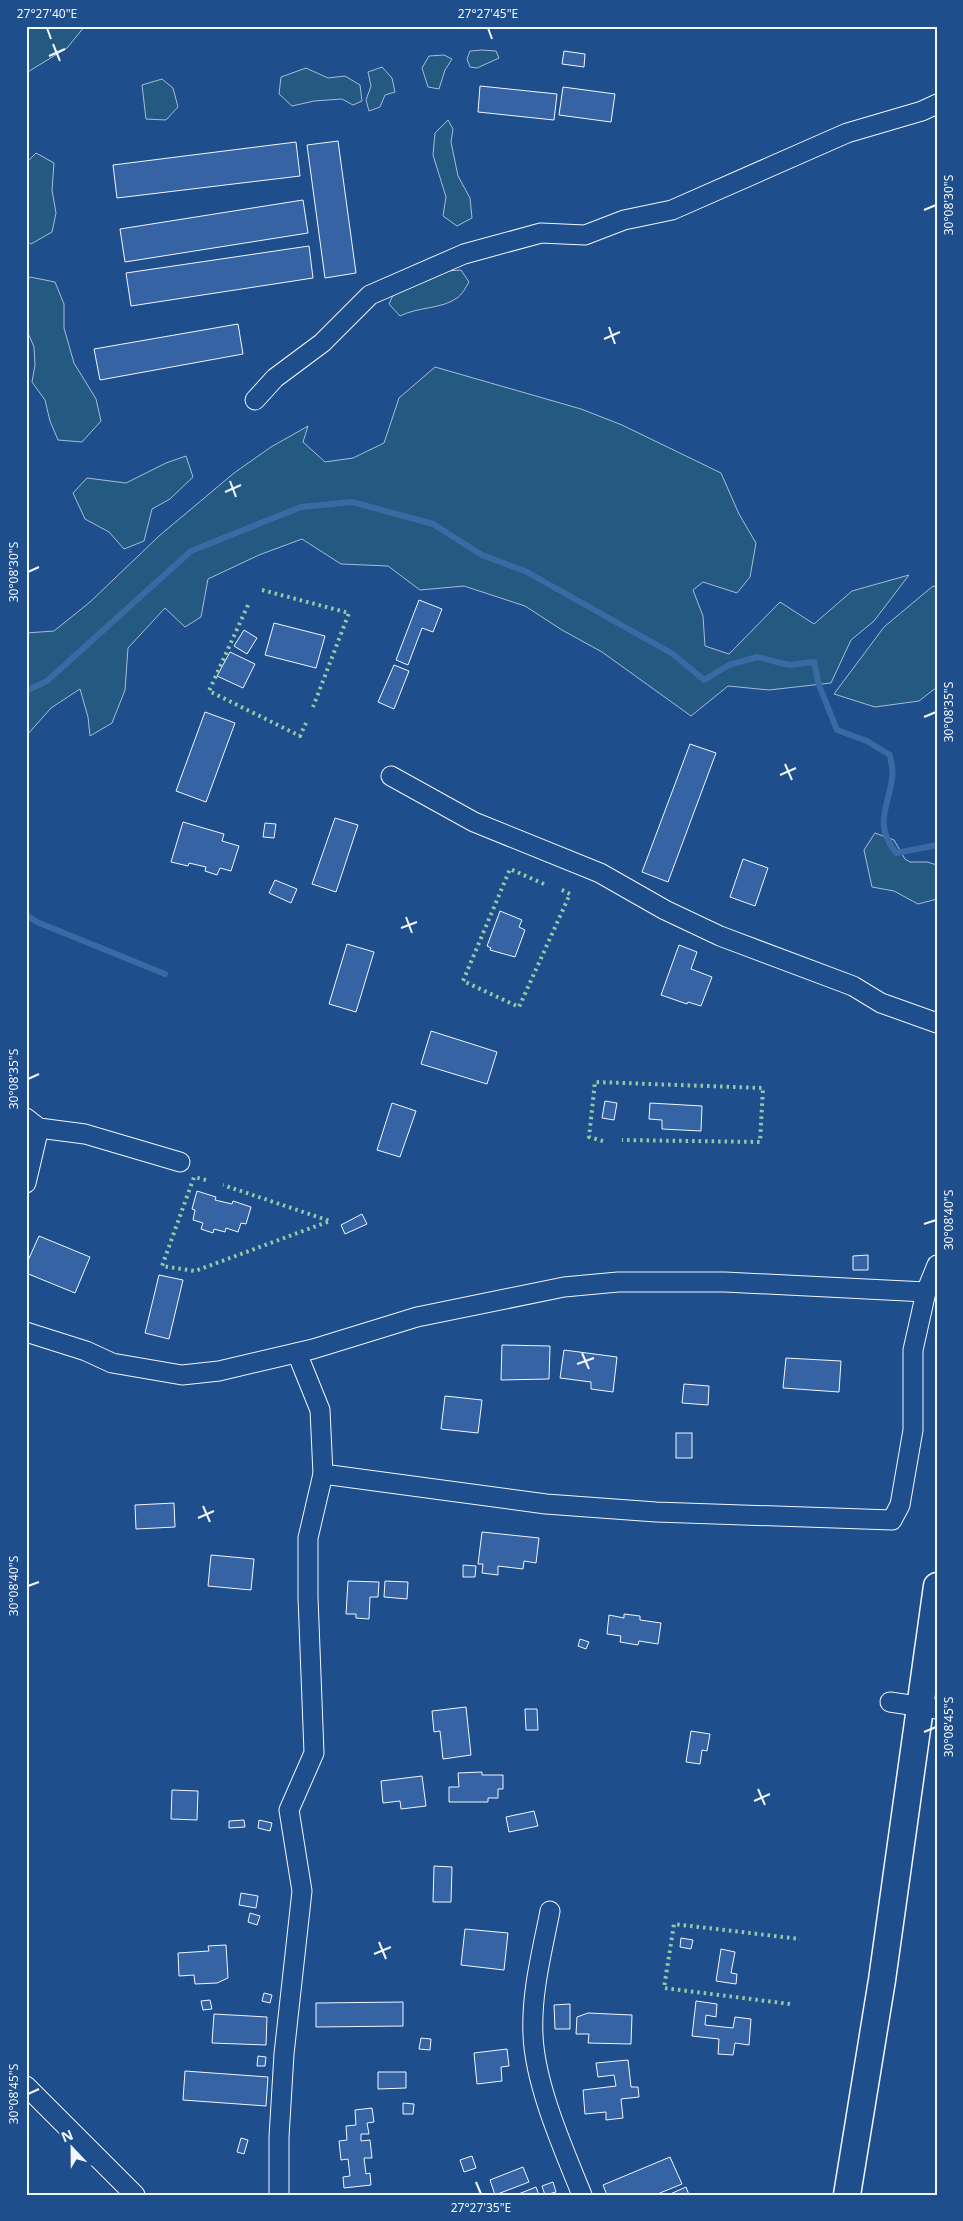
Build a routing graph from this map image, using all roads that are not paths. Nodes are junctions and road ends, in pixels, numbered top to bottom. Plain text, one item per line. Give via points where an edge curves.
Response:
1 (937, 104) edge
2 (255, 400) dead end
3 (392, 776) dead end
4 (937, 1023) edge
5 (32, 1123) edge
6 (180, 1162) dead end
7 (26, 1183) edge
8 (937, 1264) edge
9 (926, 1292) junction
10 (26, 1332) edge
11 (297, 1353) junction
12 (323, 1474) junction
13 (937, 1586) edge
14 (890, 1702) dead end
15 (928, 1708) edge
16 (550, 1911) dead end
17 (26, 2086) edge
18 (135, 2195) edge
19 (280, 2195) edge
20 (582, 2195) edge
21 (847, 2195) edge

1 - 2 street via 847,133 672,210 624,220 585,235 541,233 464,254 370,295 322,343 275,378
3 - 4 street via 474,822 600,873 665,910 720,936 853,986 882,1003
5 - 6 street via 86,1134
5 - 7 street
8 - 9 street
9 - 11 street via 725,1282 618,1282 564,1287 417,1317
9 - 12 street via 913,1350 912,1430 900,1505 892,1520 656,1512 546,1504
10 - 11 street via 112,1364 182,1375 219,1371
11 - 12 street via 320,1410
12 - 19 street via 308,1538 314,1753 289,1810 302,1891 284,2054 279,2137
13 - 15 main road
14 - 15 street
15 - 21 main road
16 - 20 street via 534,1990 533,2036 541,2082
17 - 18 street

